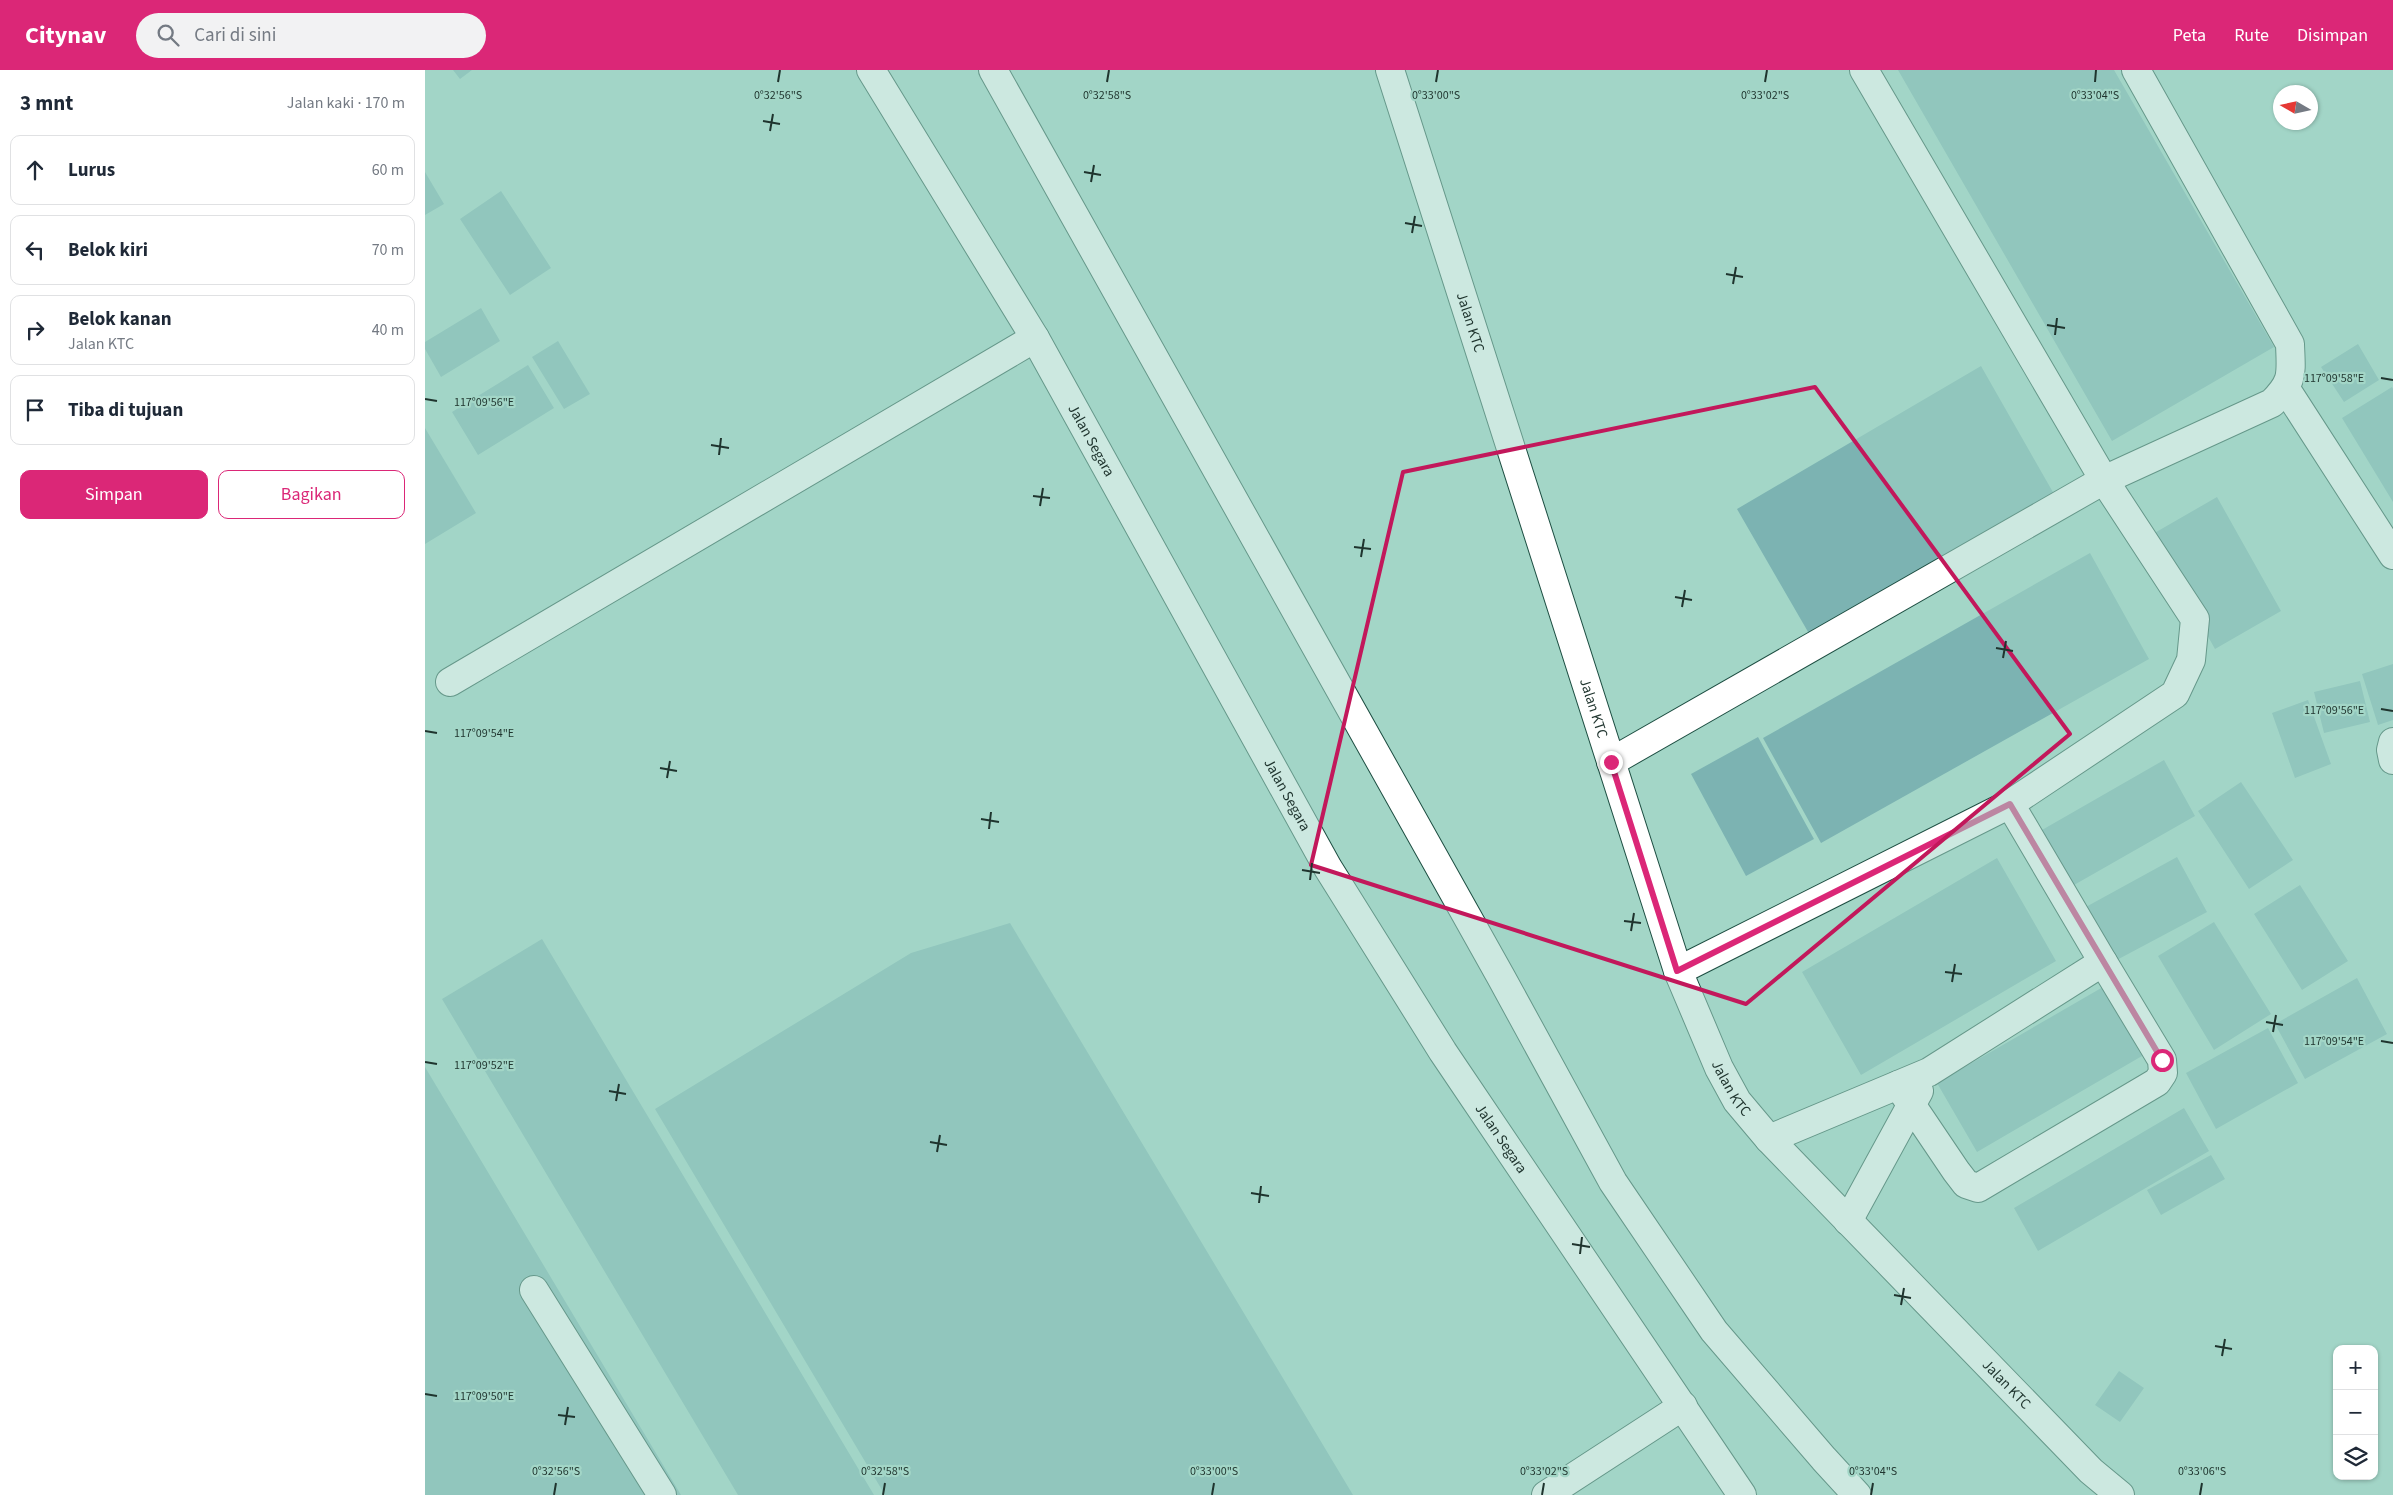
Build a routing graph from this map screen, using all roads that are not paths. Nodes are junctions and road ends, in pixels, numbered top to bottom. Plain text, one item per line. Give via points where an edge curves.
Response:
1 (871, 70) edge
2 (993, 70) edge
3 (1390, 70) edge
4 (1864, 70) edge
5 (2137, 70) edge
6 (1035, 338) junction
7 (2286, 389) junction
8 (2104, 480) junction
9 (2393, 555) edge
10 (450, 682) dead end
11 (2393, 742) edge
12 (2393, 760) edge
13 (1611, 762) junction
14 (2010, 804) junction
15 (2103, 962) junction
16 (1677, 971) junction
17 (1905, 1095) junction
18 (1769, 1139) junction
19 (1848, 1220) junction
20 (534, 1290) dead end
21 (1683, 1406) junction
22 (662, 1495) edge
23 (1546, 1495) edge
24 (1743, 1495) edge
25 (1857, 1495) edge
26 (2121, 1495) edge

1 - 6 street, Jalan Segara
2 - 25 street via 1613,1182 1714,1330
3 - 13 street, Jalan KTC
4 - 8 street
5 - 7 street via 2290,344 2291,374
6 - 10 street
6 - 21 street, Jalan Segara via 1327,868 1443,1052
7 - 8 street via 2272,403
7 - 9 street
8 - 13 street
8 - 14 street via 2195,619 2191,660 2175,694
11 - 12 street
13 - 16 street, Jalan KTC
14 - 15 street
14 - 16 street
15 - 17 street via 1929,1072
15 - 17 street via 2162,1060 2163,1073 2157,1082 1978,1188 1966,1184
16 - 18 street, Jalan KTC via 1719,1068 1737,1101
17 - 18 street
17 - 19 street
18 - 19 street, Jalan KTC
19 - 26 street, Jalan KTC via 2091,1472
20 - 22 street
21 - 23 street
21 - 24 street, Jalan Segara

